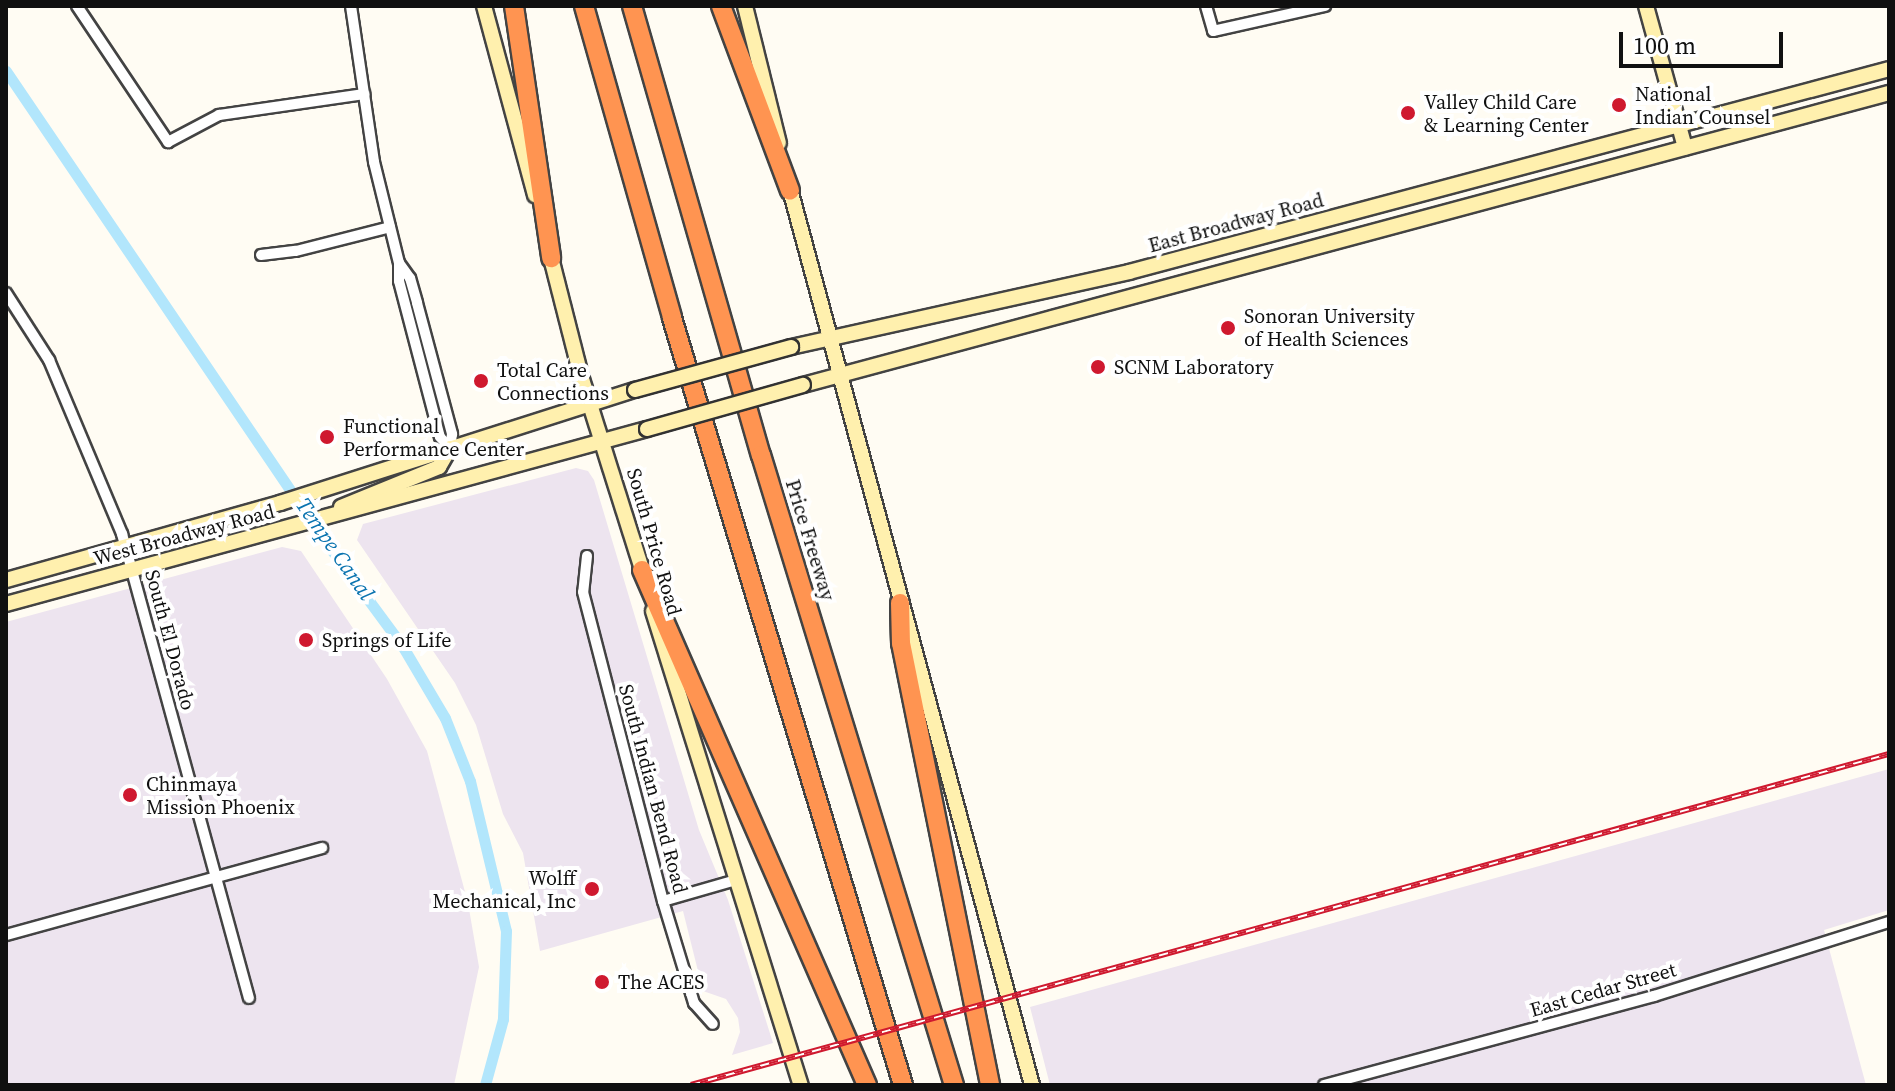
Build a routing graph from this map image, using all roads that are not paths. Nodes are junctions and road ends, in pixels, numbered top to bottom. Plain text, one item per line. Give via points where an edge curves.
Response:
1 (77, 6) edge
2 (351, 6) edge
3 (484, 6) edge
4 (514, 6) edge
5 (584, 6) edge
6 (632, 6) edge
7 (721, 6) edge
8 (1206, 6) edge
9 (1325, 6) edge
10 (1646, 6) edge
11 (750, 7) edge
12 (1889, 69) edge
13 (1889, 93) edge
14 (364, 94) junction
15 (1678, 126) junction
16 (1685, 148) junction
17 (790, 191) junction
18 (390, 227) junction
19 (1284, 230) junction
20 (1290, 254) junction
21 (261, 255) dead end
22 (551, 258) junction
23 (399, 263) junction
24 (1129, 272) junction
25 (6, 293) edge
26 (1135, 295) junction
27 (832, 337) junction
28 (416, 349) junction
29 (434, 363) junction
30 (842, 375) junction
31 (590, 402) junction
32 (603, 441) junction
33 (450, 448) junction
34 (332, 516) junction
35 (126, 547) junction
36 (587, 556) dead end
37 (132, 569) junction
38 (642, 570) junction
39 (6, 580) edge
40 (900, 603) junction
41 (6, 604) edge
42 (322, 848) dead end
43 (217, 876) junction
44 (736, 880) junction
45 (663, 901) junction
46 (1889, 922) edge
47 (6, 935) edge
48 (249, 998) dead end
49 (713, 1024) dead end
50 (801, 1085) edge
51 (867, 1085) edge
52 (903, 1085) edge
53 (954, 1085) edge
54 (990, 1085) edge
55 (1032, 1085) edge
56 (1324, 1085) edge

1 - 14 street via 168,142 219,115
2 - 14 street
3 - 22 main road, South Price Road
4 - 22 highway
5 - 52 highway via 676,333
6 - 53 highway, Price Freeway via 761,455
7 - 17 highway
8 - 9 street via 1213,31
10 - 15 main road
11 - 17 main road
12 - 15 main road, East Broadway Road
13 - 16 main road
14 - 18 street
15 - 16 main road
15 - 19 main road, East Broadway Road
16 - 20 main road
17 - 27 main road
18 - 21 street
18 - 23 street
19 - 20 main road
19 - 24 main road, East Broadway Road
20 - 26 main road
22 - 31 main road, South Price Road
23 - 28 street
23 - 29 street via 410,278
24 - 26 main road
24 - 27 main road, East Broadway Road
25 - 35 street, South El Dorado via 49,360
26 - 30 main road
27 - 30 main road
27 - 31 main road, East Broadway Road, bridge
28 - 29 street
28 - 33 street via 440,437
29 - 33 street via 452,434
30 - 32 main road, bridge
30 - 40 main road
31 - 32 main road, South Price Road
31 - 33 main road, West Broadway Road
32 - 34 main road, West Broadway Road
32 - 38 main road, South Price Road
33 - 34 main road via 439,467 373,491
33 - 35 main road, West Broadway Road
34 - 37 main road, West Broadway Road
35 - 37 street, South El Dorado
35 - 39 main road, West Broadway Road
36 - 45 street, South Indian Bend Road via 583,592
37 - 41 main road, West Broadway Road
37 - 43 street, South El Dorado
38 - 44 main road, South Price Road
38 - 51 highway
40 - 54 highway via 901,643
40 - 55 main road
42 - 43 street
43 - 47 street
43 - 48 street, South El Dorado
44 - 45 street
44 - 50 main road, South Price Road
45 - 49 street, South Indian Bend Road via 694,1003
46 - 56 street, East Cedar Street via 1654,996

